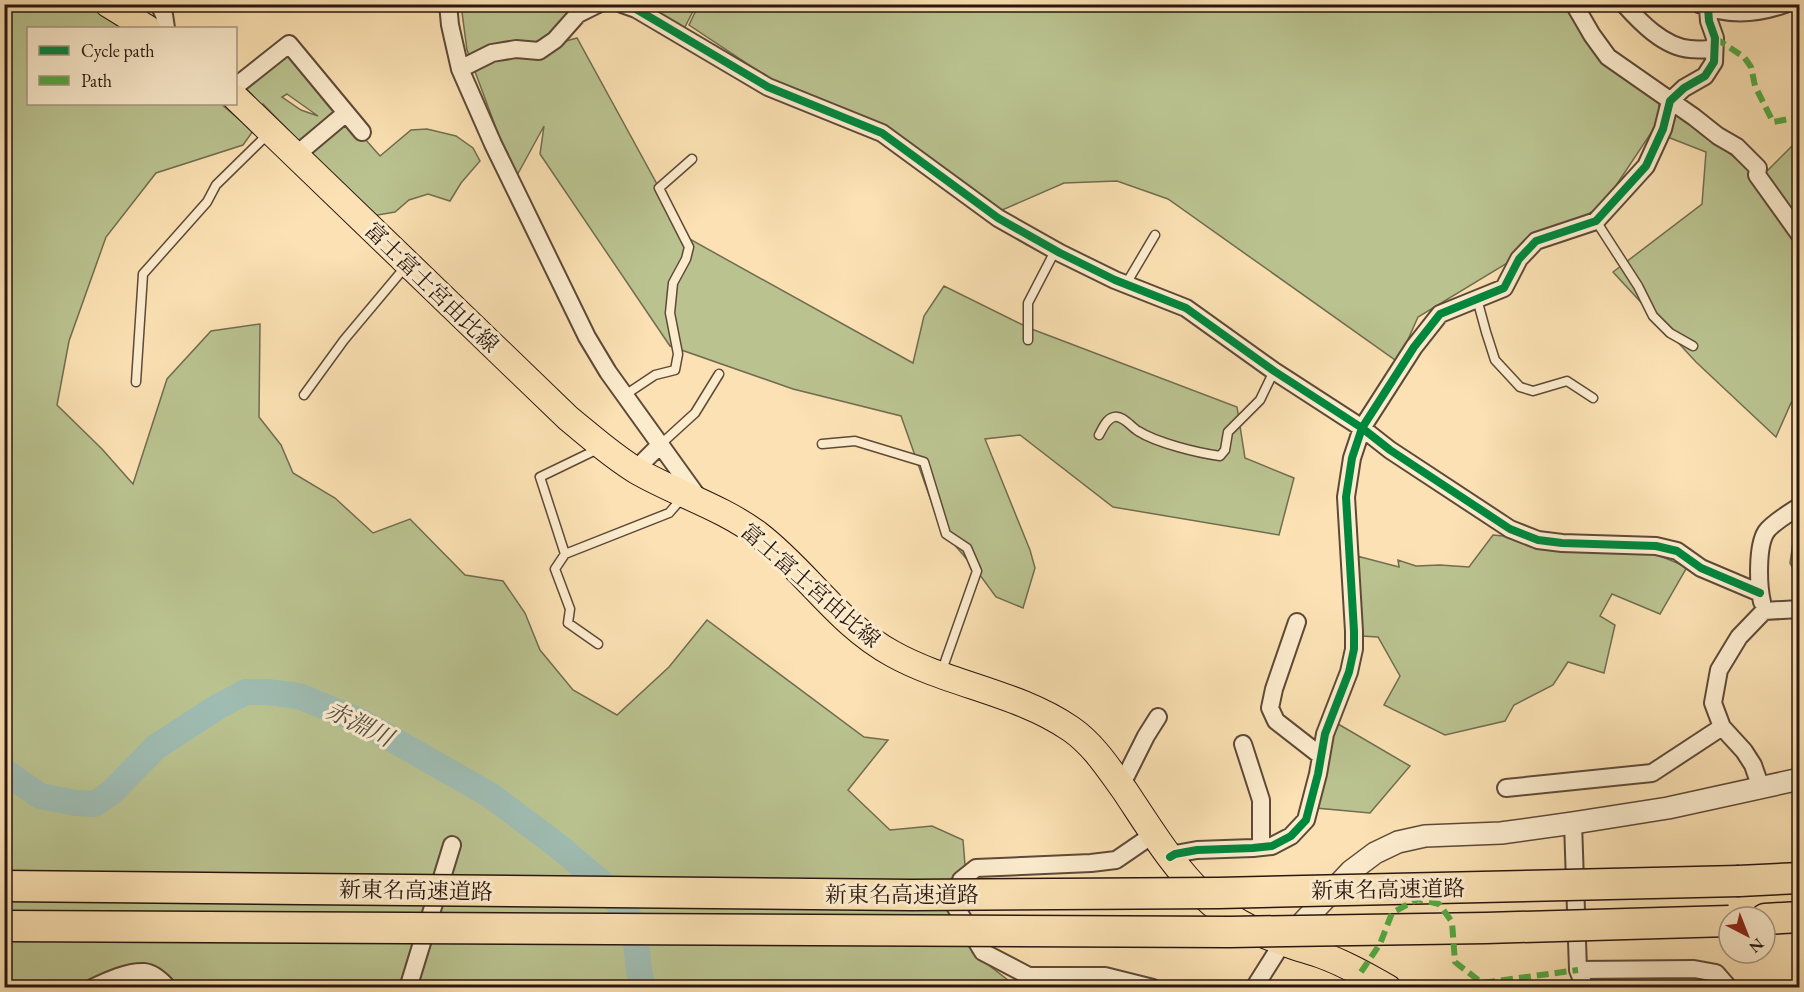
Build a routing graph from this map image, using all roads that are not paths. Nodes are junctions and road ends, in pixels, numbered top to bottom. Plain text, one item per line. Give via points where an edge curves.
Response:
1 (108, 4) edge
2 (159, 4) edge
3 (448, 4) edge
4 (598, 4) edge
5 (622, 4) edge
6 (1574, 4) edge
7 (1624, 4) edge
8 (1785, 4) edge
9 (1703, 6) edge
10 (576, 9) edge
11 (145, 27) edge
12 (166, 27) edge
13 (1714, 49) junction
14 (460, 69) junction
15 (237, 85) edge
16 (237, 99) edge
17 (1670, 101) junction
18 (346, 113) junction
19 (271, 131) junction
20 (362, 132) dead end
21 (296, 155) junction
22 (692, 159) dead end
23 (1596, 221) junction
24 (1155, 235) dead end
25 (1800, 235) edge
26 (1055, 251) junction
27 (408, 264) junction
28 (1126, 284) junction
29 (1478, 299) junction
30 (1028, 340) dead end
31 (1693, 346) dead end
32 (1274, 371) junction
33 (719, 374) dead end
34 (136, 382) dead end
35 (304, 395) dead end
36 (625, 395) junction
37 (1593, 398) dead end
38 (1362, 428) junction
39 (1099, 435) dead end
40 (661, 444) junction
41 (822, 444) dead end
42 (603, 447) junction
43 (635, 470) junction
44 (693, 497) junction
45 (1800, 506) edge
46 (566, 554) junction
47 (1760, 593) junction
48 (1800, 609) edge
49 (1764, 611) junction
50 (1297, 622) dead end
51 (598, 644) dead end
52 (940, 674) junction
53 (1158, 717) dead end
54 (1722, 727) junction
55 (1243, 744) dead end
56 (1321, 756) junction
57 (1800, 780) edge
58 (1121, 786) junction
59 (1506, 788) dead end
60 (1761, 788) junction
61 (1573, 823) junction
62 (1154, 834) junction
63 (453, 844) dead end
64 (1261, 847) junction
65 (1170, 857) junction
66 (1800, 878) edge
67 (4, 886) edge
68 (1800, 917) edge
69 (1777, 918) edge
70 (1717, 921) edge
71 (4, 926) edge
72 (1283, 942) junction
73 (1578, 970) junction
74 (92, 987) edge
75 (168, 987) edge
76 (411, 987) edge
77 (1153, 987) edge
78 (1254, 987) edge
79 (1388, 987) edge
80 (1585, 987) edge
81 (1730, 987) edge

1 - 11 main road
2 - 12 street
3 - 14 street
4 - 10 street
5 - 26 street via 768,87 882,133 998,218
6 - 17 street via 1608,57
7 - 13 street via 1648,30 1666,41 1688,50
8 - 9 street via 1739,14
9 - 13 street via 1715,39
10 - 14 street via 555,40 539,51 492,52
13 - 17 street via 1714,62 1705,76 1684,87
14 - 36 street via 587,337
15 - 18 street via 289,44
16 - 19 main road, 富士富士宮由比線
17 - 23 street via 1663,129 1646,166
17 - 25 street via 1737,147 1758,168 1757,175
18 - 20 street
18 - 21 street
19 - 21 main road, 富士富士宮由比線
19 - 34 lane via 216,185 207,202 143,274
21 - 27 main road, 富士富士宮由比線
22 - 36 lane via 659,188 689,247 673,283 670,313 678,354 675,370 655,375
23 - 29 street via 1536,241 1519,259 1504,288
23 - 31 lane via 1653,316 1670,333
24 - 28 lane
26 - 28 street
26 - 30 lane via 1028,303
27 - 35 lane
27 - 42 main road, 富士富士宮由比線
28 - 32 street via 1186,308
29 - 37 lane via 1495,360 1520,387 1533,391 1568,381
29 - 38 street via 1440,314
32 - 38 street
32 - 39 lane via 1260,400 1228,432 1226,450 1220,456 1155,439 1120,417 1106,422
33 - 40 lane via 694,413
36 - 40 street
38 - 47 street via 1510,529 1538,540 1562,543 1667,548 1701,568
38 - 56 street via 1346,496 1354,649
40 - 43 street
40 - 44 street
41 - 52 lane via 855,441 924,462 946,534 967,548 978,571
42 - 43 main road, 富士富士宮由比線
42 - 46 lane via 540,477
43 - 44 main road, 富士富士宮由比線
44 - 46 lane via 669,513
44 - 52 main road, 富士富士宮由比線 via 760,535 862,634 913,664
45 - 47 street via 1767,530 1760,546
46 - 51 lane via 555,569 570,609 568,623
47 - 49 street
48 - 49 street
49 - 54 street via 1739,638 1719,670 1713,703
50 - 56 street via 1270,708 1276,721
52 - 58 main road, 富士富士宮由比線 via 1055,718 1094,749
53 - 58 street
54 - 59 street via 1652,773
54 - 60 street via 1753,765
55 - 64 street via 1265,796
56 - 64 street via 1306,820 1291,836
57 - 60 street
58 - 62 main road, 富士富士宮由比線
60 - 61 street
61 - 72 street via 1425,836 1398,842 1352,871
61 - 73 street
62 - 65 main road, 富士富士宮由比線
62 - 77 street via 1116,860 976,868 961,880 955,906 983,952 1029,976 1105,976
63 - 76 street
64 - 65 street via 1197,850
65 - 72 main road, 富士富士宮由比線 via 1206,898 1239,922
66 - 67 highway, 新東名高速道路, bridge via 1219,893 924,895
68 - 69 highway
70 - 71 highway, 新東名高速道路, bridge via 1230,932
72 - 78 street
72 - 79 main road, 富士富士宮由比線 via 1324,956
73 - 80 street
73 - 81 street via 1694,969 1716,973
74 - 75 street via 145,972 160,978

